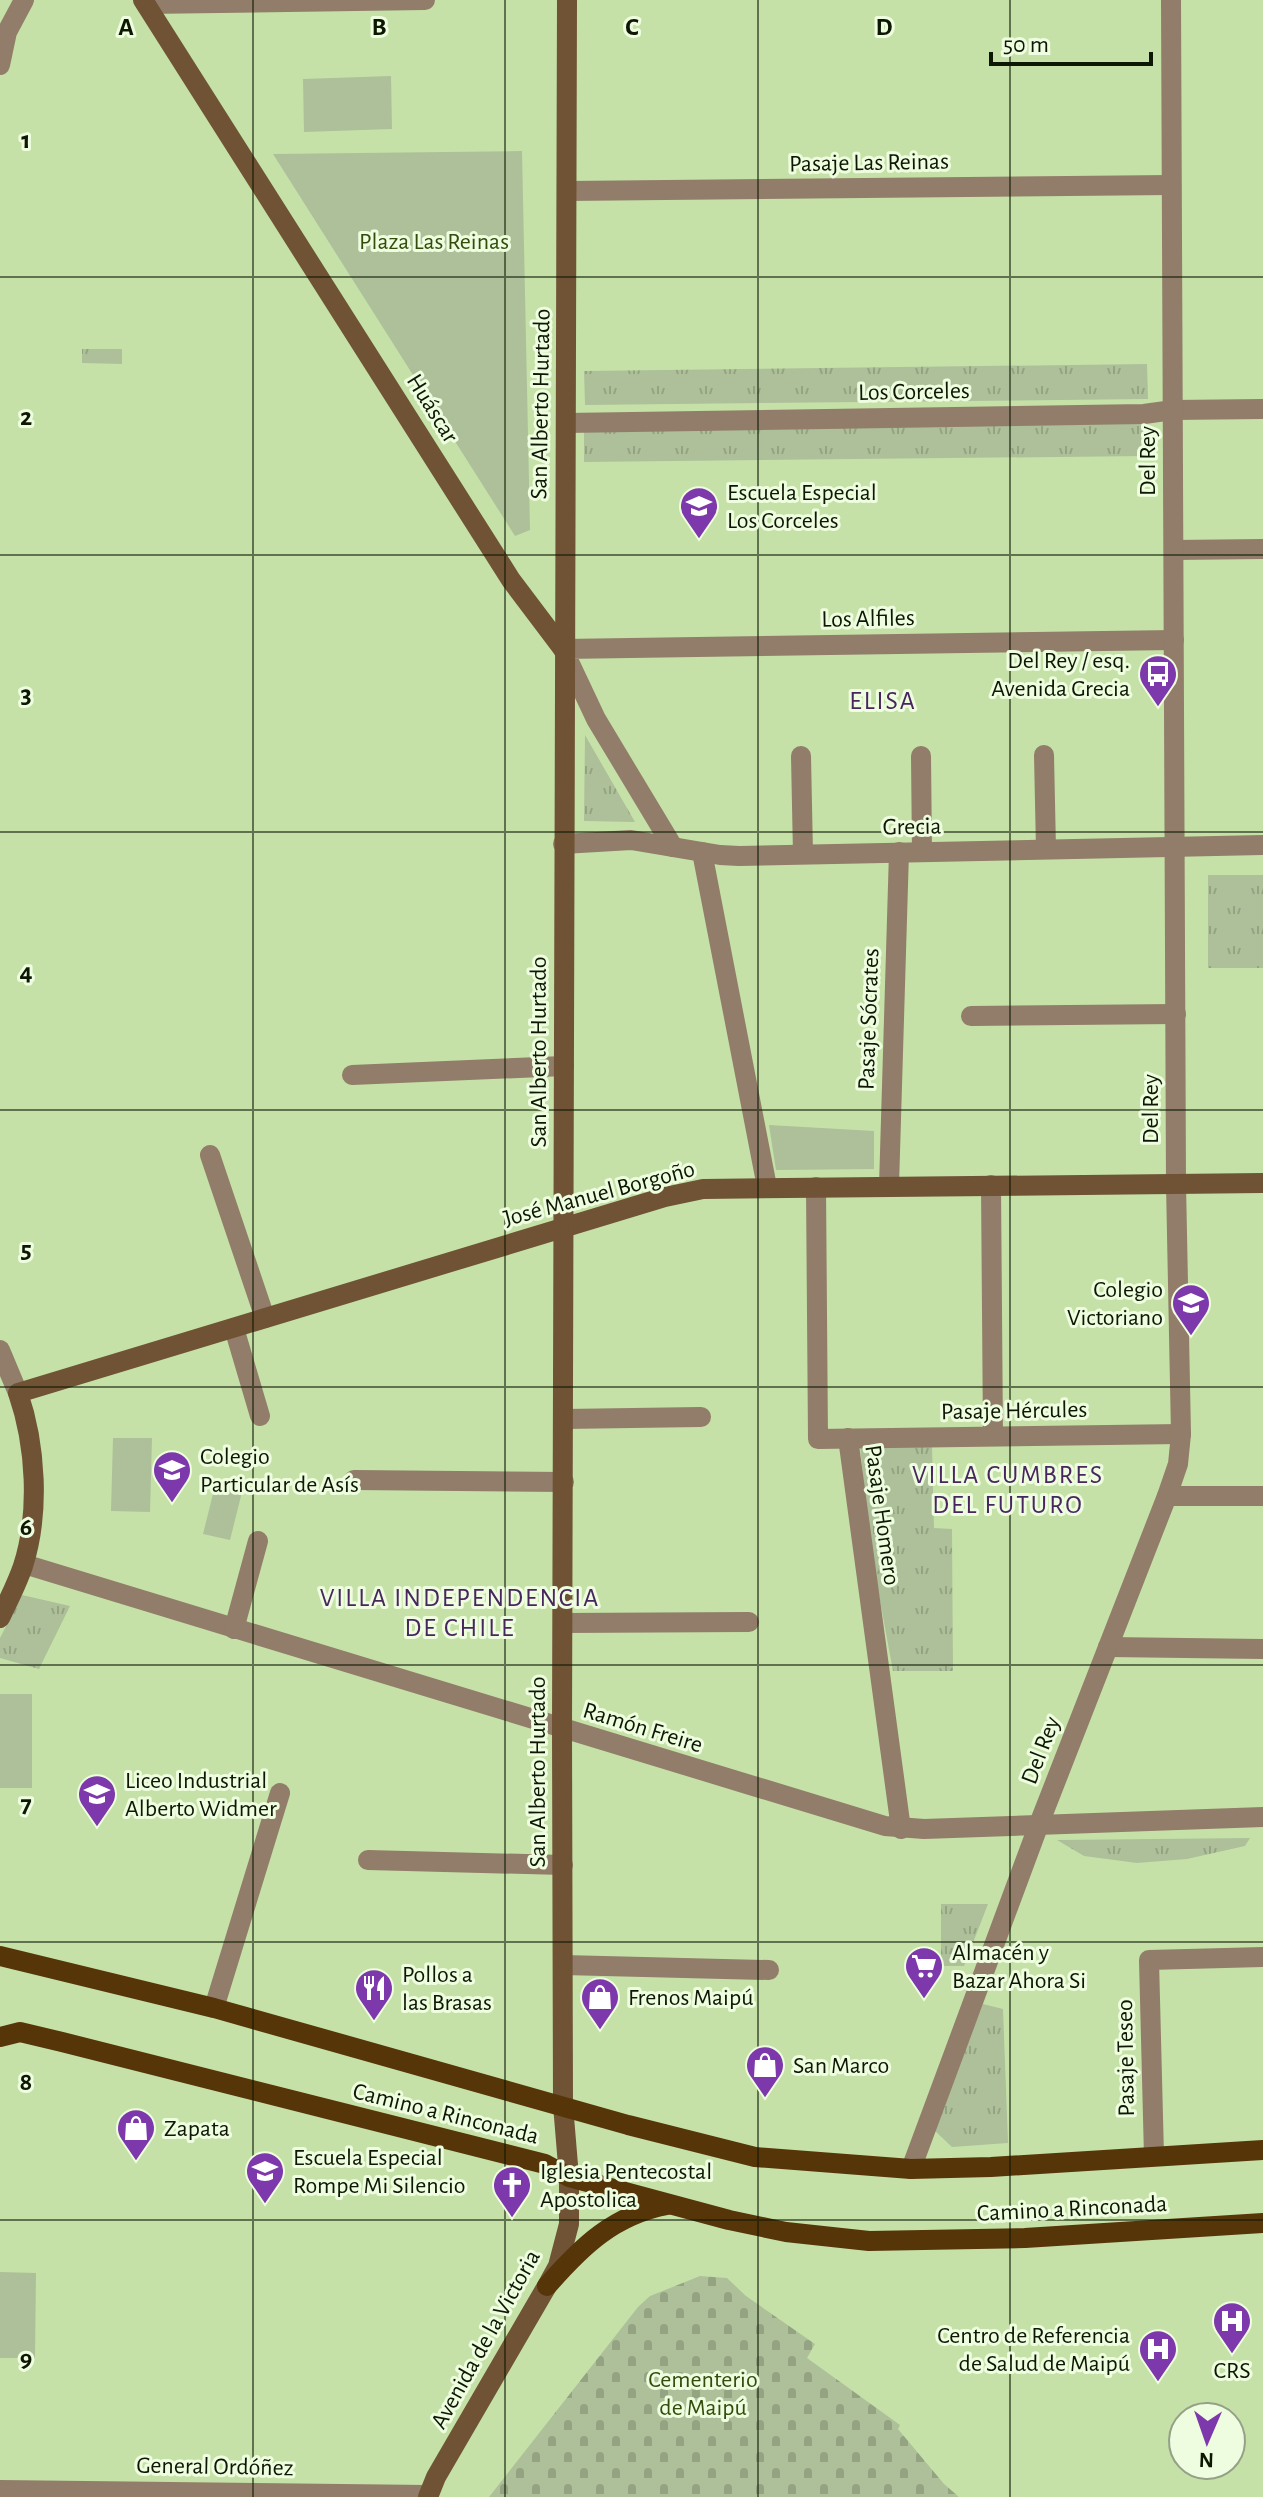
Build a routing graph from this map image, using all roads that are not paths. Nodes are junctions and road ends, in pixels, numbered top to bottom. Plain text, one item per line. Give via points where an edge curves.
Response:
1 (24, 0) edge
2 (386, 0) edge
3 (425, 0) edge
4 (567, 0) edge
5 (1171, 0) edge
6 (224, 1) edge
7 (144, 2) edge
8 (0, 65) edge
9 (1171, 185) junction
10 (567, 191) junction
11 (1263, 409) edge
12 (1173, 410) junction
13 (566, 423) junction
14 (1263, 549) edge
15 (1174, 550) junction
16 (1174, 640) junction
17 (563, 649) junction
18 (1044, 755) dead end
19 (801, 756) dead end
20 (921, 756) dead end
21 (563, 844) junction
22 (1263, 845) edge
23 (1175, 846) junction
24 (673, 847) junction
25 (1046, 849) junction
26 (702, 852) junction
27 (899, 852) junction
28 (922, 852) junction
29 (803, 854) junction
30 (1176, 1014) junction
31 (971, 1016) dead end
32 (564, 1066) junction
33 (352, 1075) dead end
34 (210, 1155) dead end
35 (1263, 1183) edge
36 (1176, 1184) junction
37 (991, 1185) junction
38 (889, 1186) junction
39 (767, 1187) junction
40 (816, 1187) junction
41 (564, 1228) junction
42 (265, 1318) junction
43 (234, 1328) junction
44 (0, 1350) edge
45 (18, 1393) junction
46 (260, 1416) dead end
47 (701, 1417) dead end
48 (564, 1419) junction
49 (1181, 1434) junction
50 (993, 1436) junction
51 (848, 1438) junction
52 (354, 1480) dead end
53 (564, 1482) junction
54 (1167, 1496) junction
55 (1263, 1496) edge
56 (258, 1541) dead end
57 (24, 1564) junction
58 (0, 1618) edge
59 (749, 1622) dead end
60 (563, 1623) junction
61 (234, 1629) junction
62 (1108, 1647) junction
63 (1263, 1649) edge
64 (562, 1729) junction
65 (280, 1793) dead end
66 (1263, 1817) edge
67 (1039, 1824) junction
68 (901, 1829) junction
69 (368, 1860) dead end
70 (563, 1865) junction
71 (0, 1956) edge
72 (1263, 1957) edge
73 (563, 1965) junction
74 (769, 1970) dead end
75 (214, 2008) junction
76 (7, 2032) edge
77 (563, 2105) junction
78 (1263, 2150) edge
79 (1154, 2156) junction
80 (911, 2169) junction
81 (569, 2177) junction
82 (671, 2204) junction
83 (1263, 2223) edge
84 (547, 2286) junction
85 (0, 2490) edge
86 (428, 2496) edge

1 - 8 street via 7,32
2 - 3 street
2 - 6 street
4 - 10 main road, San Alberto Hurtado
5 - 9 street, Del Rey
6 - 7 street
7 - 17 main road, Huáscar via 511,580
9 - 10 street, Pasaje Las Reinas
9 - 12 street, Del Rey
10 - 13 main road, San Alberto Hurtado
11 - 12 street, Los Corceles
12 - 13 street, Los Corceles
12 - 15 street, Del Rey
13 - 17 main road, San Alberto Hurtado
14 - 15 street
15 - 16 street, Del Rey
16 - 17 street, Los Alfiles
16 - 23 street, Del Rey
17 - 21 main road, San Alberto Hurtado
17 - 24 street, Huáscar via 596,719
18 - 25 street
19 - 29 street
20 - 28 street
21 - 24 street, Grecia via 622,840
21 - 32 main road, San Alberto Hurtado
22 - 23 street, Grecia
23 - 25 street, Grecia
23 - 30 street, Del Rey
24 - 26 street, Grecia
25 - 28 street, Grecia
26 - 29 street, Grecia
26 - 39 street
27 - 28 street, Grecia
27 - 29 street, Grecia
27 - 38 street, Pasaje Sócrates
30 - 31 street
30 - 36 street, Del Rey
32 - 33 street
32 - 41 main road, San Alberto Hurtado
34 - 42 street
35 - 36 main road, José Manuel Borgoño
36 - 37 main road, José Manuel Borgoño
36 - 49 street, Del Rey
37 - 38 main road, José Manuel Borgoño
37 - 50 street
38 - 40 main road, José Manuel Borgoño
39 - 40 main road, José Manuel Borgoño
39 - 41 main road, José Manuel Borgoño via 703,1189
40 - 51 street, Pasaje Homero via 818,1439
41 - 42 main road, José Manuel Borgoño
41 - 48 main road, San Alberto Hurtado
42 - 43 main road, José Manuel Borgoño
43 - 45 main road, José Manuel Borgoño
43 - 46 street
44 - 45 street
45 - 57 main road via 32,1483
47 - 48 street
48 - 53 main road, San Alberto Hurtado
49 - 50 street, Pasaje Hércules
49 - 54 street, Del Rey
50 - 51 street, Pasaje Hércules
51 - 68 street, Pasaje Homero
52 - 53 street
53 - 60 main road, San Alberto Hurtado
54 - 55 street
54 - 62 street, Del Rey
56 - 61 street
57 - 58 main road
57 - 61 street, Ramón Freire
59 - 60 street
60 - 64 main road, San Alberto Hurtado
61 - 64 street, Ramón Freire
62 - 63 street
62 - 67 street, Del Rey
64 - 68 street, Ramón Freire
64 - 70 main road, San Alberto Hurtado
65 - 75 street
66 - 67 street, Ramón Freire
67 - 68 street, Ramón Freire
67 - 80 street, Del Rey
69 - 70 street
70 - 73 main road, San Alberto Hurtado
71 - 75 main road, Camino a Rinconada
72 - 79 street, Pasaje Teseo via 1149,1960
73 - 74 street
73 - 77 main road, San Alberto Hurtado
75 - 77 main road, Camino a Rinconada
76 - 81 main road, Camino a Rinconada via 545,2164
77 - 80 main road, Camino a Rinconada via 755,2157
77 - 81 main road, Avenida de la Victoria
78 - 79 main road, Camino a Rinconada
79 - 80 main road, Camino a Rinconada
81 - 82 main road, Camino a Rinconada
81 - 84 main road, Avenida de la Victoria via 565,2246
82 - 83 main road, Camino a Rinconada via 786,2232 901,2242
82 - 84 main road via 620,2221 581,2250
84 - 86 main road, Avenida de la Victoria
85 - 86 street, General Ordóñez

